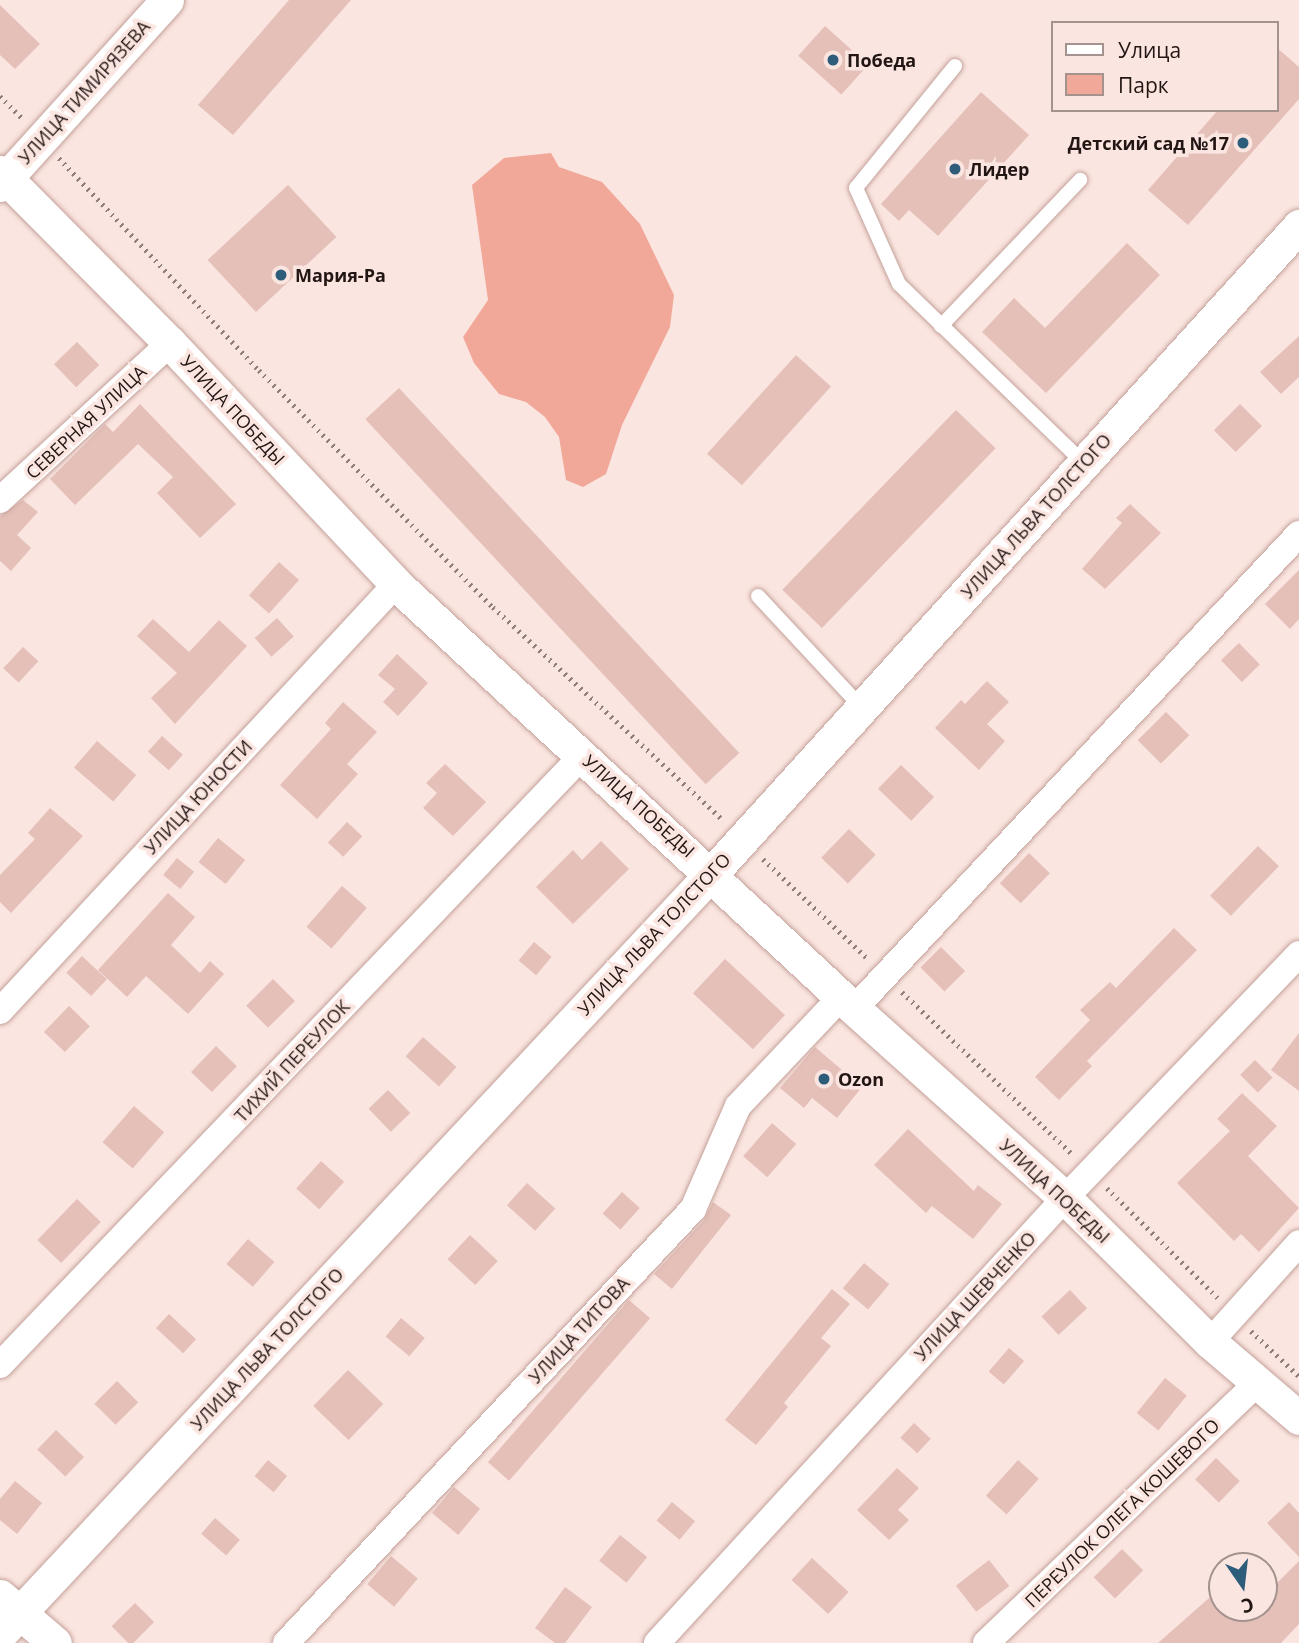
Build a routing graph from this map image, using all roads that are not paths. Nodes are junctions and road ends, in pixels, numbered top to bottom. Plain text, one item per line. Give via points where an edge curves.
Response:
1 (167, 0) edge
2 (955, 66) dead end
3 (2, 178) edge
4 (1080, 180) dead end
5 (1299, 226) edge
6 (942, 326) junction
7 (170, 343) junction
8 (1084, 463) junction
9 (0, 500) edge
10 (1299, 534) edge
11 (396, 584) junction
12 (758, 596) dead end
13 (862, 708) junction
14 (583, 755) junction
15 (712, 873) junction
16 (1299, 954) edge
17 (848, 1003) junction
18 (0, 1011) edge
19 (1065, 1198) junction
20 (1299, 1243) edge
21 (1210, 1342) junction
22 (0, 1365) edge
23 (1258, 1382) junction
24 (1299, 1418) edge
25 (7, 1614) edge
26 (55, 1643) edge
27 (286, 1643) edge
28 (657, 1643) edge
29 (986, 1643) edge

1 - 3 street, УЛИЦА ТИМИРЯЗЕВА
2 - 6 lane via 856,188 899,284
3 - 7 street, УЛИЦА ПОБЕДЫ
4 - 6 lane
5 - 8 street, УЛИЦА ЛЬВА ТОЛСТОГО
6 - 8 lane
7 - 9 street, СЕВЕРНАЯ УЛИЦА
7 - 11 street, УЛИЦА ПОБЕДЫ
8 - 13 street, УЛИЦА ЛЬВА ТОЛСТОГО
10 - 17 street, УЛИЦА ТИТОВА via 885,976
11 - 14 street, УЛИЦА ПОБЕДЫ
11 - 18 street, УЛИЦА ЮНОСТИ
12 - 13 lane
13 - 15 street, УЛИЦА ЛЬВА ТОЛСТОГО
14 - 15 street, УЛИЦА ПОБЕДЫ
14 - 22 street, ТИХИЙ ПЕРЕУЛОК
15 - 17 street, УЛИЦА ПОБЕДЫ
15 - 25 street, УЛИЦА ЛЬВА ТОЛСТОГО
16 - 19 street, УЛИЦА ШЕВЧЕНКО
17 - 19 street, УЛИЦА ПОБЕДЫ
17 - 27 street, УЛИЦА ТИТОВА via 738,1106 693,1209
19 - 21 street, УЛИЦА ПОБЕДЫ
19 - 28 street, УЛИЦА ШЕВЧЕНКО
20 - 21 street
21 - 23 street, УЛИЦА ПОБЕДЫ
23 - 24 street, УЛИЦА ПОБЕДЫ
23 - 29 street, ПЕРЕУЛОК ОЛЕГА КОШЕВОГО
25 - 26 street

